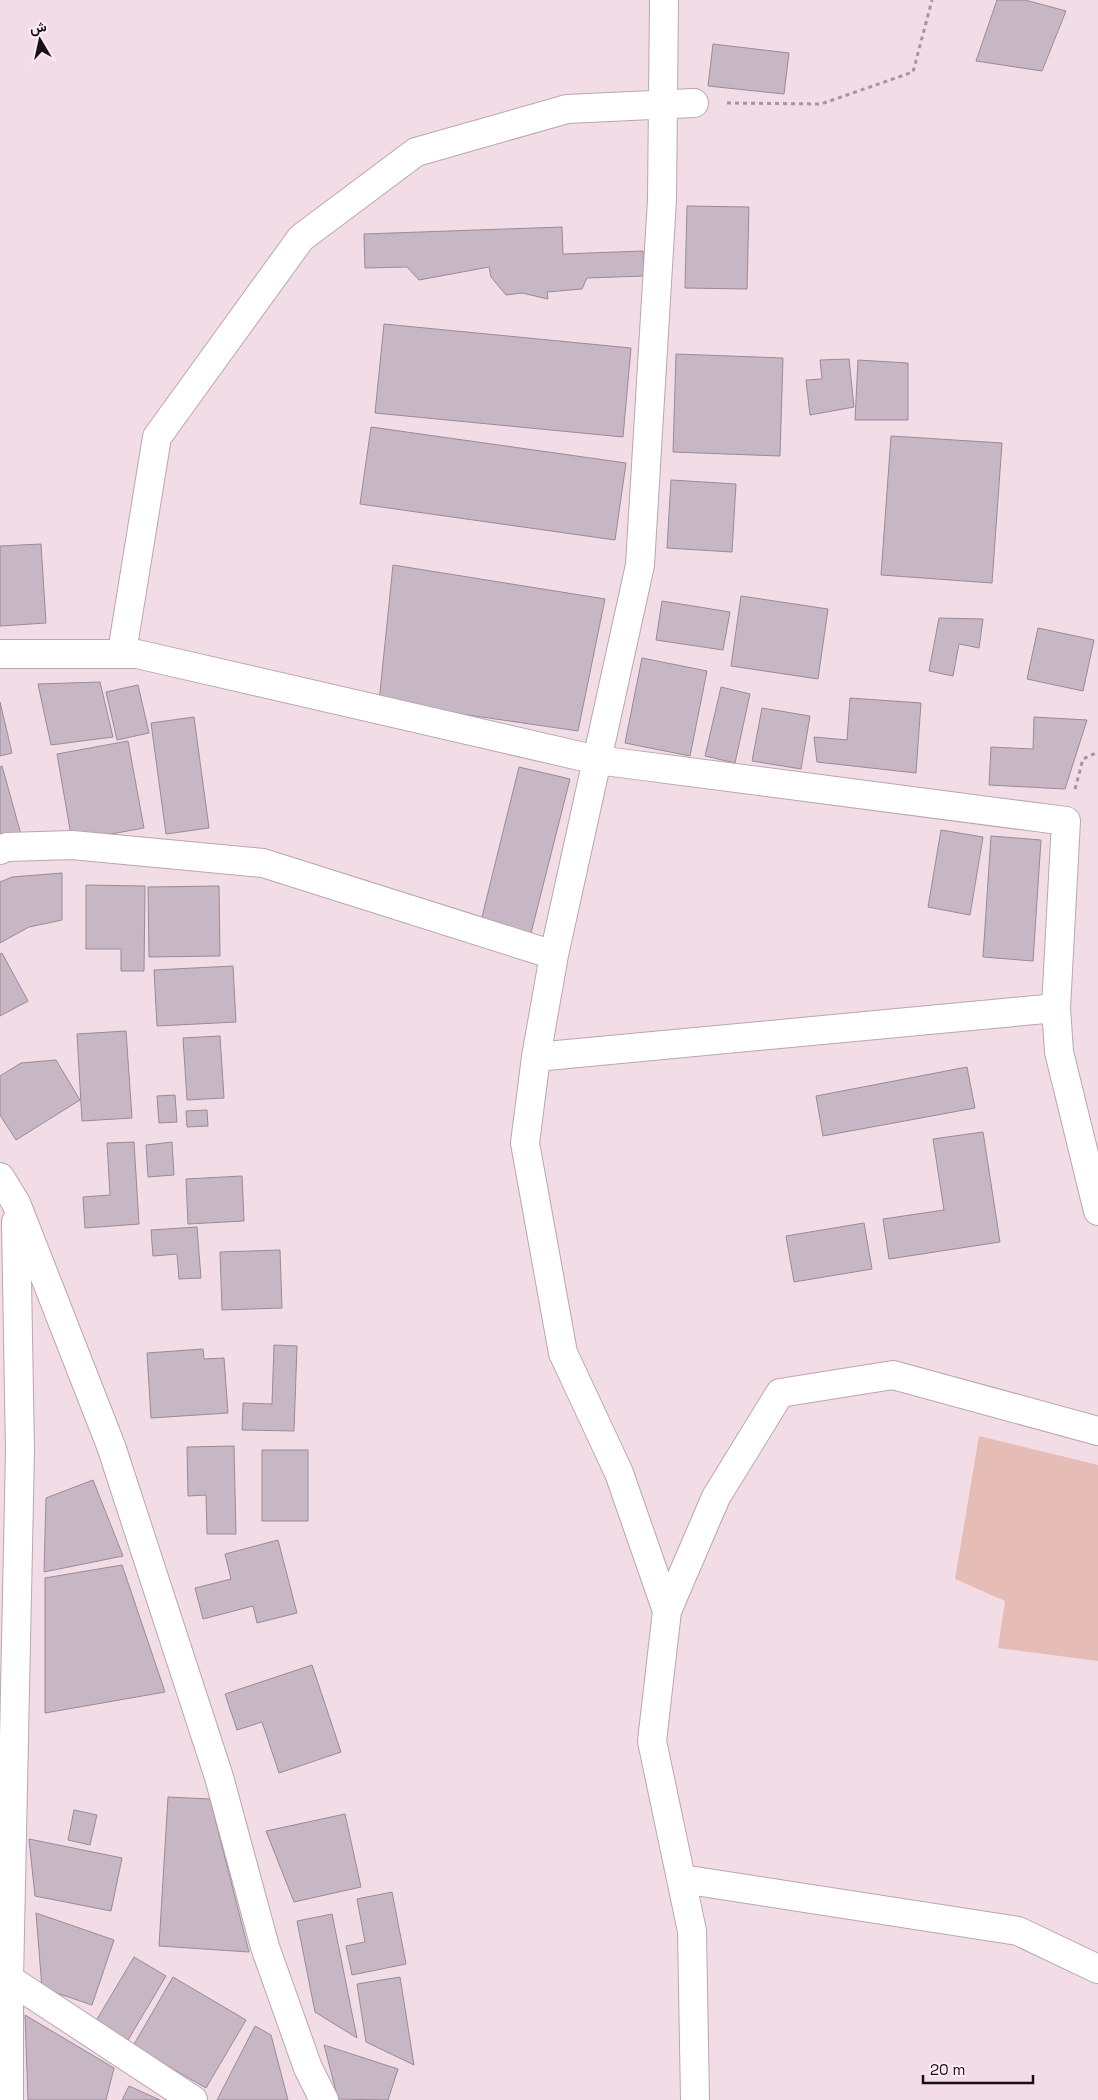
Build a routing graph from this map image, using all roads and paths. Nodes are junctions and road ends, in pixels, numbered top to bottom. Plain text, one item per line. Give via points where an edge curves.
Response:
1 (664, 0) edge
2 (932, 0) edge
3 (694, 103) joint
4 (663, 104) junction
5 (122, 652) junction
6 (0, 654) edge
7 (1098, 752) edge
8 (597, 760) junction
9 (1066, 822) junction
10 (0, 850) edge
11 (554, 955) junction
12 (1056, 1008) junction
13 (536, 1057) junction
14 (0, 1177) edge
15 (16, 1203) junction
16 (1098, 1211) edge
17 (1098, 1431) edge
18 (667, 1612) junction
19 (682, 1880) junction
20 (1098, 1969) edge
21 (9, 1978) junction
22 (10, 2100) edge
23 (193, 2100) edge
24 (324, 2100) edge
25 (695, 2100) edge

1 - 4 street
2 - 3 path via 913,72 821,104
3 - 4 street
4 - 5 street via 567,109 416,152 301,238 156,437
4 - 8 street via 662,200 640,565
5 - 6 street
5 - 8 street
7 - 9 path via 1083,759
8 - 9 street
8 - 11 street
9 - 12 street
10 - 11 street via 7,847 72,845 263,863
11 - 13 street
12 - 13 street
12 - 16 street via 1058,1052
13 - 18 street via 525,1143 562,1353 619,1473
14 - 15 street
15 - 21 street via 20,1451
15 - 24 street via 111,1446 219,1777 265,1947 308,2068
17 - 18 street via 893,1375 780,1393 716,1497
18 - 19 street via 652,1741
19 - 20 street via 1018,1931
19 - 25 street via 692,1931
21 - 22 street
21 - 23 street

